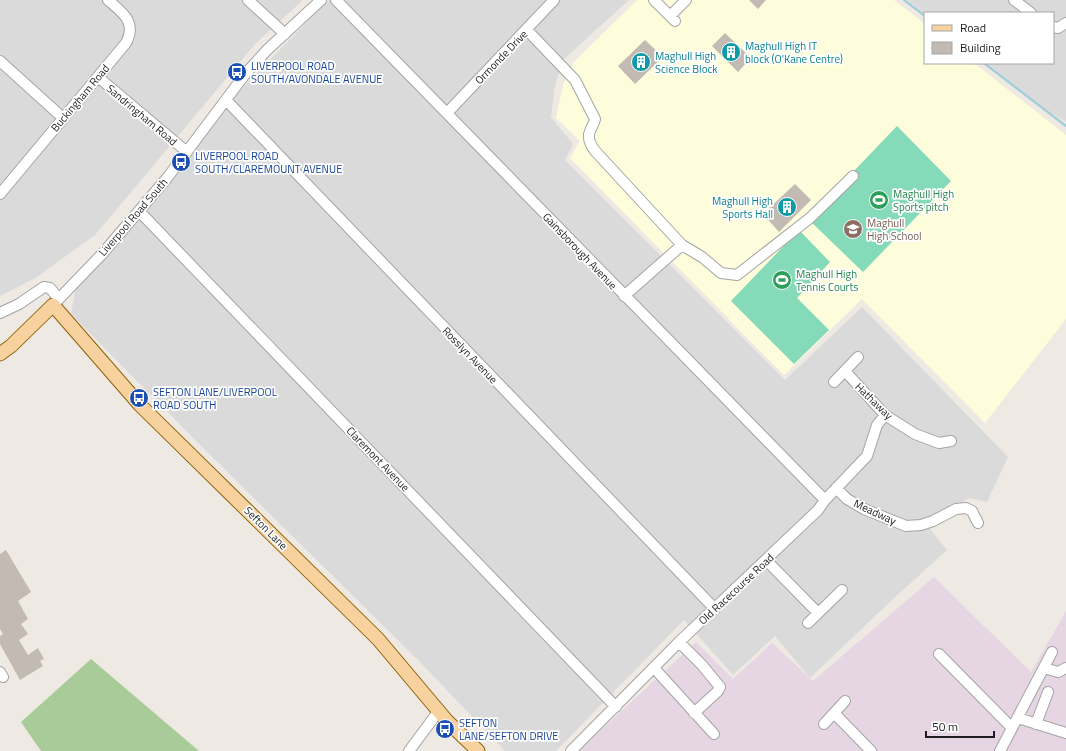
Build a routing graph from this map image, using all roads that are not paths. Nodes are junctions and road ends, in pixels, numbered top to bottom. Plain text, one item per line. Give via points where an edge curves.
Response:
1 (108, 0) edge
2 (248, 0) edge
3 (321, 0) edge
4 (336, 0) edge
5 (554, 0) edge
6 (654, 0) edge
7 (686, 0) edge
8 (1014, 0) edge
9 (1030, 12) edge
10 (527, 30) junction
11 (285, 34) junction
12 (0, 61) edge
13 (98, 77) junction
14 (226, 100) junction
15 (447, 113) junction
16 (64, 118) junction
17 (187, 152) junction
18 (853, 176) dead end
19 (0, 194) edge
20 (139, 211) junction
21 (682, 246) junction
22 (624, 296) junction
23 (56, 302) junction
24 (0, 312) edge
25 (0, 354) edge
26 (858, 358) dead end
27 (844, 371) junction
28 (834, 382) dead end
29 (884, 415) junction
30 (951, 441) dead end
31 (836, 488) junction
32 (825, 500) junction
33 (978, 523) dead end
34 (766, 560) junction
35 (842, 590) dead end
36 (714, 609) junction
37 (818, 612) junction
38 (808, 622) dead end
39 (679, 642) junction
40 (1052, 652) dead end
41 (939, 654) dead end
42 (654, 668) junction
43 (1044, 668) junction
44 (1066, 668) edge
45 (1048, 692) dead end
46 (845, 701) dead end
47 (616, 707) junction
48 (438, 710) junction
49 (694, 713) junction
50 (834, 713) junction
51 (1018, 718) junction
52 (824, 724) dead end
53 (1036, 724) junction
54 (1012, 728) junction
55 (1066, 733) edge
56 (714, 734) dead end
57 (409, 751) edge
58 (478, 751) edge
59 (571, 751) edge
60 (871, 751) edge
61 (1000, 751) edge

1 - 13 street, Buckingham Road via 129,21 130,36
2 - 11 street
3 - 11 street, Liverpool Road South
4 - 15 street, Gainsborough Avenue
5 - 10 street, Ormonde Drive
6 - 7 street via 672,18
8 - 9 street
10 - 15 street, Ormonde Drive
10 - 21 street via 575,80 595,119 589,137 596,152
11 - 14 street, Liverpool Road South via 246,73
12 - 16 street
13 - 16 street, Buckingham Road
13 - 17 street, Sandringham Road
14 - 17 street, Liverpool Road South
14 - 36 street, Rosslyn Avenue
15 - 22 street, Gainsborough Avenue
16 - 19 street, Buckingham Road
17 - 20 street, Liverpool Road South
18 - 21 street via 810,218 737,275 721,273 702,257
20 - 23 street, Liverpool Road South
20 - 47 street, Claremont Avenue
21 - 22 street
22 - 32 street, Gainsborough Avenue
23 - 24 street via 50,288 44,287 19,304
23 - 25 main road, Liverpool Road South
23 - 48 main road, Sefton Lane via 140,405 378,639
26 - 27 street
27 - 28 street
27 - 29 street, Hathaway
29 - 30 street, Hathaway via 915,434 939,443
29 - 31 street, Old Racecourse Road via 877,425 867,456
31 - 32 street, Old Racecourse Road
31 - 33 street, Meadway via 847,499 864,509 906,526 920,525 956,509 966,508 972,511
32 - 34 street, Old Racecourse Road via 818,510
34 - 36 street, Old Racecourse Road
34 - 37 street
35 - 37 street
36 - 39 street, Old Racecourse Road
37 - 38 street
39 - 42 street, Old Racecourse Road
39 - 49 street via 720,687
40 - 43 street
41 - 54 street
42 - 47 street, Old Racecourse Road
42 - 49 street
43 - 44 street via 1058,672
43 - 51 street
45 - 53 street
46 - 50 street
47 - 59 street, Old Racecourse Road
48 - 57 street
48 - 58 main road, Sefton Lane
49 - 56 street
50 - 52 street
50 - 60 street
51 - 53 street
51 - 54 street
53 - 55 street
54 - 61 street

